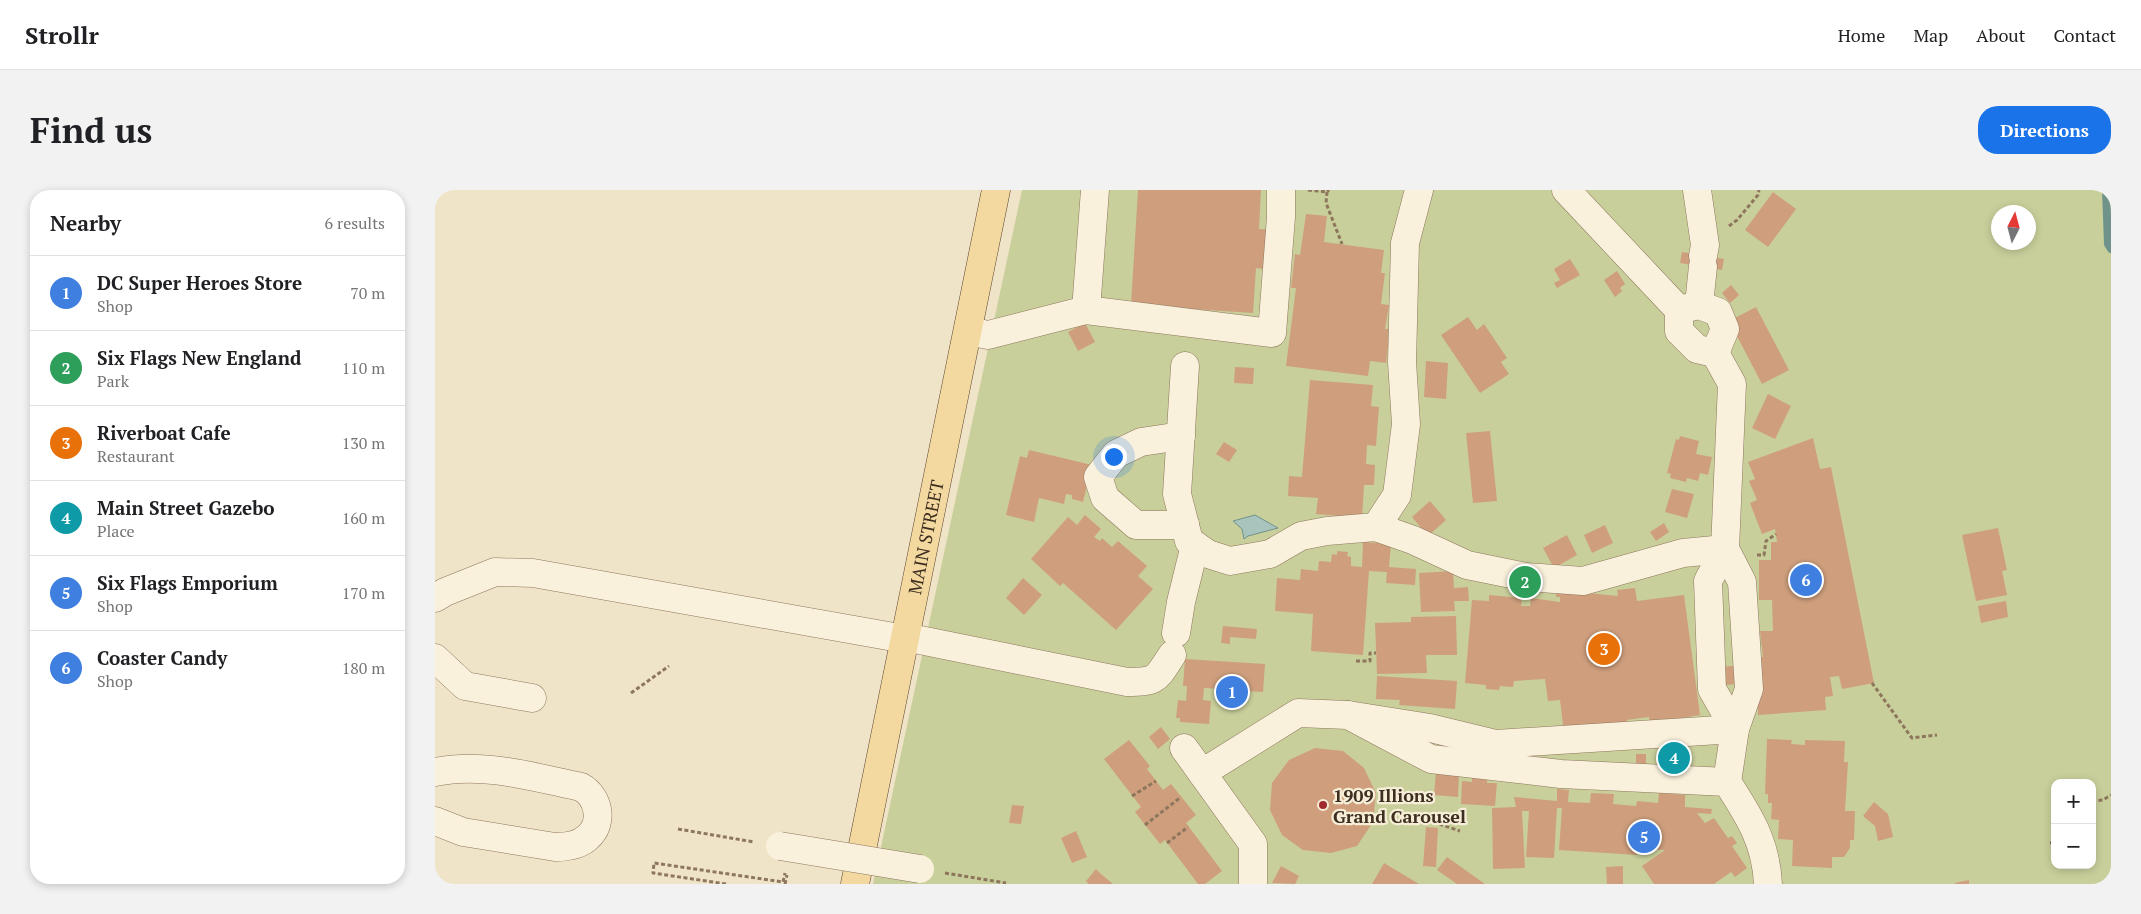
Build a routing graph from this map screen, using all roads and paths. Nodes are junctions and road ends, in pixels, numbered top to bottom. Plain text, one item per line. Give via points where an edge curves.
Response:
1 (996, 190) edge
2 (1095, 190) edge
3 (1281, 190) edge
4 (1304, 190) edge
5 (1419, 190) edge
6 (1566, 190) edge
7 (1697, 190) edge
8 (1759, 190) edge
9 (1328, 191) edge
10 (1342, 244) dead end
11 (1704, 256) junction
12 (1689, 307) junction
13 (1086, 310) junction
14 (1189, 323) junction
15 (968, 331) junction
16 (1715, 353) junction
17 (1181, 436) junction
18 (1376, 527) junction
19 (1775, 534) dead end
20 (1190, 535) junction
21 (1737, 552) junction
22 (435, 598) edge
23 (905, 638) junction
24 (1376, 653) dead end
25 (435, 658) edge
26 (1356, 661) dead end
27 (669, 666) dead end
28 (1872, 683) dead end
29 (631, 693) dead end
30 (532, 698) dead end
31 (1348, 715) junction
32 (1735, 729) junction
33 (1937, 736) dead end
34 (1184, 748) dead end
35 (435, 772) edge
36 (1202, 773) junction
37 (1156, 781) dead end
38 (1727, 782) junction
39 (2111, 795) edge
40 (1132, 796) dead end
41 (1181, 797) dead end
42 (2096, 801) edge
43 (435, 822) edge
44 (1433, 822) dead end
45 (1145, 825) dead end
46 (1188, 826) dead end
47 (678, 830) dead end
48 (1460, 831) dead end
49 (1167, 843) dead end
50 (784, 847) junction
51 (920, 869) joint
52 (1006, 883) edge
53 (726, 884) edge
54 (855, 884) edge
55 (1253, 884) edge
56 (1768, 884) edge

1 - 15 main road, MAIN STREET
2 - 13 street
3 - 14 street via 1272,334
4 - 9 path
5 - 18 street via 1405,243 1402,362 1406,424 1397,495
6 - 12 street
7 - 11 street
8 - 11 path
9 - 10 path via 1326,203
11 - 12 street
12 - 16 street via 1679,331 1697,349
12 - 16 street via 1718,312 1725,329
13 - 14 street
13 - 15 street via 988,335
14 - 17 street
15 - 23 main road, MAIN STREET
16 - 21 street via 1732,384
17 - 20 street via 1177,494
17 - 20 street via 1141,442 1116,454 1098,477 1105,498 1137,525
18 - 20 street via 1301,536 1270,554 1230,561 1208,554
18 - 21 street via 1413,540 1467,566 1526,577 1583,581 1683,554
19 - 21 path via 1766,541 1764,555
20 - 23 street via 1174,644 1156,679 1127,682
21 - 32 street via 1749,689
21 - 32 street via 1708,582 1712,689
22 - 23 street via 495,572 533,572
23 - 54 main road, MAIN STREET
24 - 26 path via 1370,654 1370,661
25 - 30 street via 465,686
27 - 29 path
28 - 33 path via 1912,738
31 - 32 street via 1430,728 1497,744
31 - 36 street via 1298,713
31 - 38 street via 1431,759 1561,774
32 - 38 street
34 - 36 street
35 - 43 street via 485,768 581,787 591,792 597,803 597,814 589,837 568,847 463,832
36 - 55 street via 1253,844
37 - 40 path
38 - 56 street via 1749,816 1763,847
39 - 42 path
41 - 45 path
44 - 48 path
46 - 49 path
47 - 50 path
50 - 51 street, bridge
50 - 53 path via 783,882 654,862 653,873
51 - 52 path

